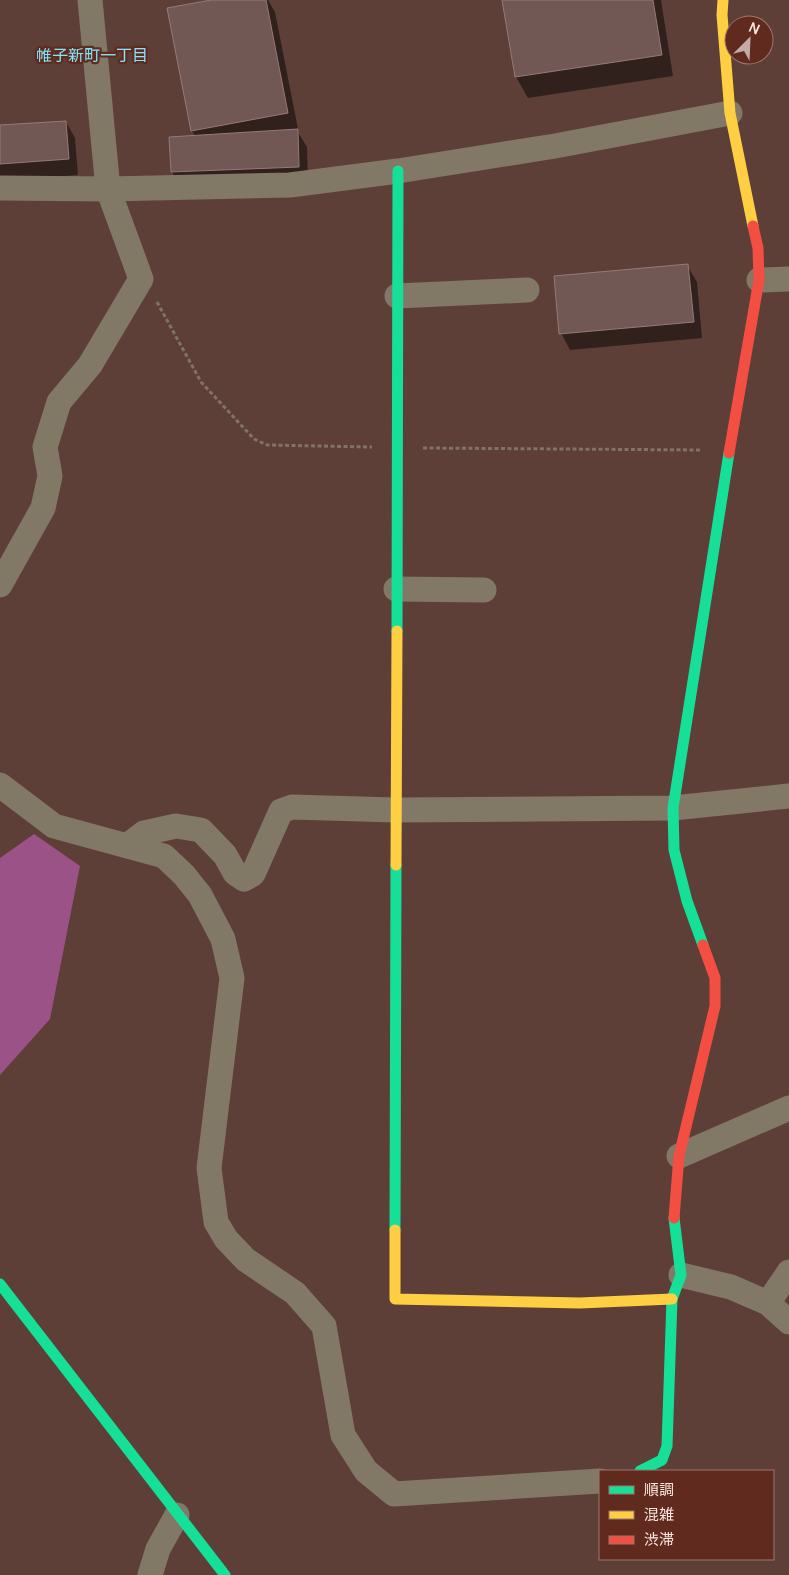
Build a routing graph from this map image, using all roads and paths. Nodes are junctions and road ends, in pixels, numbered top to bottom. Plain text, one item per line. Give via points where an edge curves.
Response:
1 (90, 0) edge
2 (723, 0) edge
3 (730, 113) junction
4 (398, 171) junction
5 (0, 188) edge
6 (108, 189) junction
7 (789, 279) edge
8 (760, 280) junction
9 (527, 290) dead end
10 (397, 296) junction
11 (0, 585) edge
12 (396, 589) junction
13 (484, 590) dead end
14 (0, 784) edge
15 (789, 796) edge
16 (673, 808) junction
17 (395, 810) junction
18 (128, 846) junction
19 (789, 1108) edge
20 (679, 1156) junction
21 (789, 1272) edge
22 (681, 1275) junction
23 (0, 1284) edge
24 (672, 1299) junction
25 (768, 1303) junction
26 (789, 1322) edge
27 (642, 1470) edge
28 (599, 1481) edge
29 (177, 1516) junction
30 (150, 1575) edge
31 (226, 1575) edge

1 - 6 street
2 - 3 street
3 - 4 street
3 - 8 street via 758,248
4 - 6 street via 290,185
4 - 10 street
5 - 6 street
6 - 11 street via 141,279 90,365 59,402 44,447 50,476 43,508
7 - 8 street
8 - 16 street via 729,451
9 - 10 street
10 - 12 street
12 - 13 street
12 - 17 street
14 - 18 street via 54,826
15 - 16 street
16 - 17 street
16 - 20 street via 674,850 687,901 714,978 715,1006
17 - 18 street via 292,807 281,811 253,874 244,879 235,873 225,855 201,830 176,826 144,833
17 - 24 street via 395,1299 580,1303
18 - 28 street via 164,856 184,875 200,895 223,940 232,978 209,1168 216,1222 226,1239 246,1260 295,1293 324,1326 343,1435 366,1471 394,1494
19 - 20 street
20 - 22 street via 674,1222
21 - 25 street
22 - 24 street
22 - 25 street via 731,1287
23 - 29 street
24 - 27 street via 667,1446 662,1460
25 - 26 street
29 - 30 street via 158,1549
29 - 31 street

